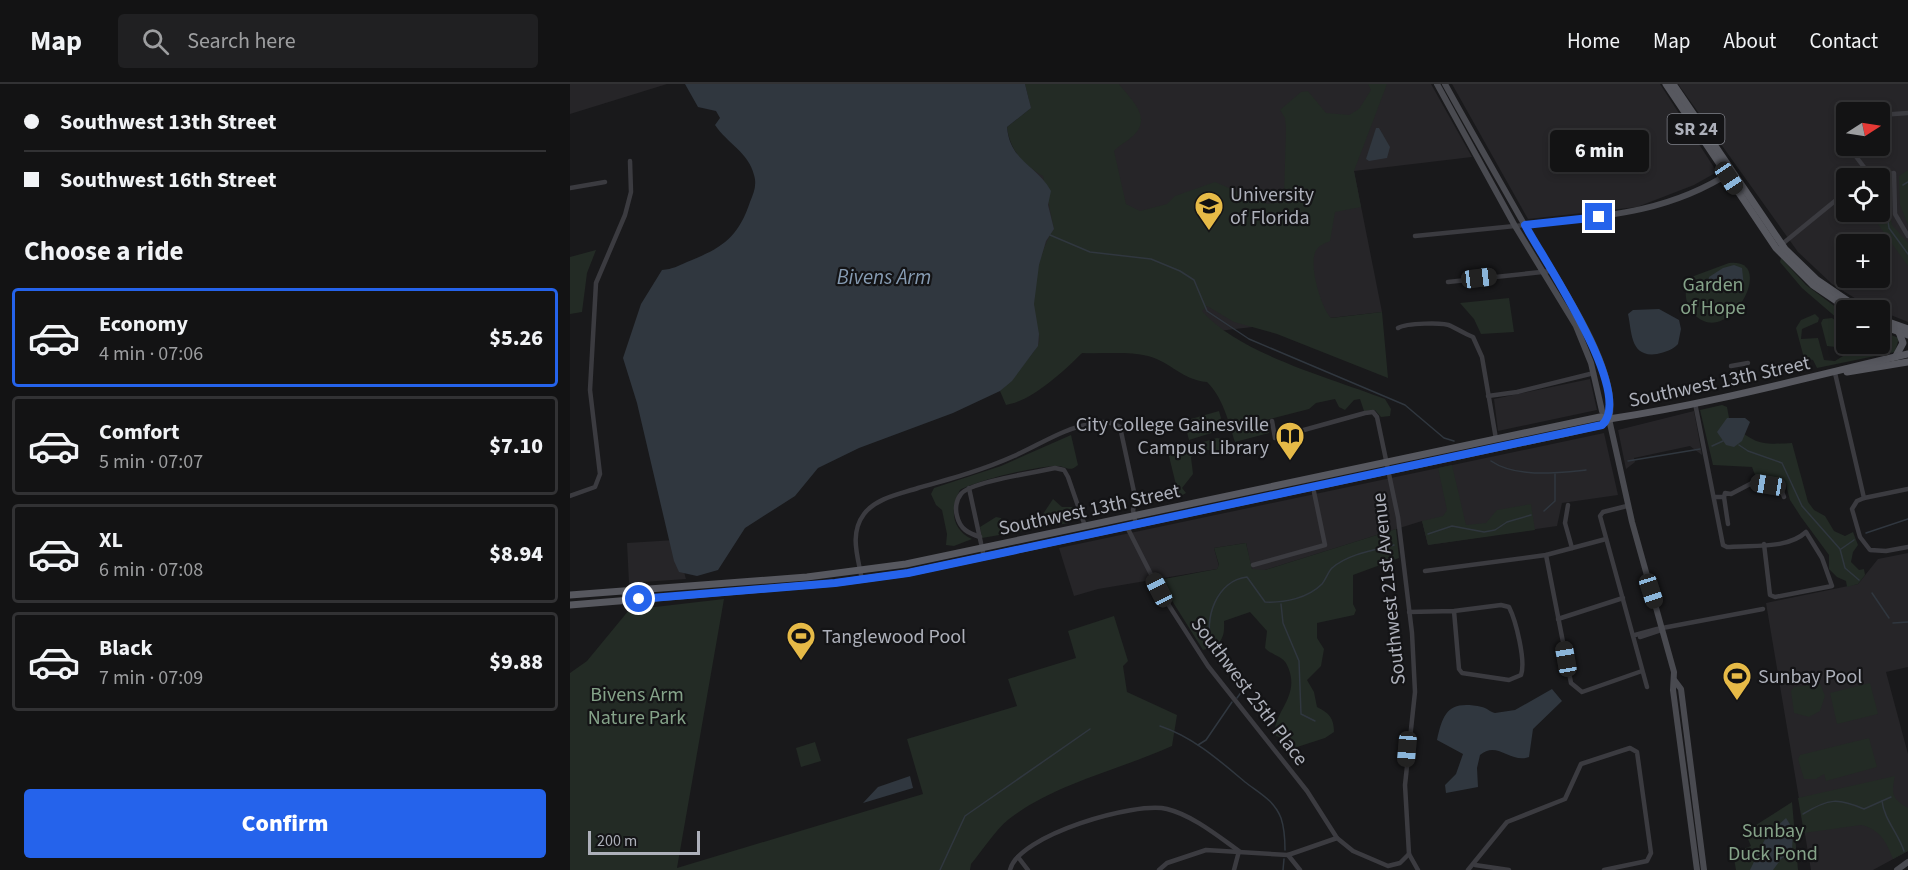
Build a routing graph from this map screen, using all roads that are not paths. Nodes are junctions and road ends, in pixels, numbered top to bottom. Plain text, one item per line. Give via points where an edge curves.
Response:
1 (1437, 84) edge
2 (1445, 84) edge
3 (1665, 84) edge
4 (1673, 84) edge
5 (1908, 113) edge
6 (1890, 115) edge
7 (630, 160) dead end
8 (1729, 173) junction
9 (1890, 174) edge
10 (605, 182) dead end
11 (570, 188) edge
12 (1836, 200) edge
13 (1525, 225) junction
14 (1515, 226) junction
15 (1414, 236) dead end
16 (1908, 236) edge
17 (1779, 246) junction
18 (1551, 271) junction
19 (1543, 272) junction
20 (1448, 282) dead end
21 (1846, 300) edge
22 (1836, 301) edge
23 (1890, 323) edge
24 (1398, 328) dead end
25 (1890, 329) edge
26 (1908, 329) edge
27 (1899, 332) junction
28 (1908, 334) edge
29 (1908, 354) edge
30 (1896, 356) junction
31 (1908, 362) edge
32 (1748, 363) dead end
33 (1731, 366) dead end
34 (1594, 373) junction
35 (1835, 373) junction
36 (1488, 396) junction
37 (1695, 403) junction
38 (1609, 419) junction
39 (1272, 421) dead end
40 (1496, 439) junction
41 (1497, 448) junction
42 (1386, 462) junction
43 (1389, 471) junction
44 (1311, 478) junction
45 (1302, 480) junction
46 (969, 488) junction
47 (1908, 489) edge
48 (1314, 490) junction
49 (1713, 491) junction
50 (1725, 495) junction
51 (570, 496) edge
52 (1269, 496) junction
53 (1784, 496) dead end
54 (1222, 497) junction
55 (1714, 497) junction
56 (1864, 498) junction
57 (1568, 505) dead end
58 (1224, 506) junction
59 (1627, 506) junction
60 (1134, 516) junction
61 (1728, 524) dead end
62 (1136, 525) junction
63 (1085, 526) junction
64 (1127, 527) junction
65 (1089, 535) junction
66 (980, 537) junction
67 (1606, 539) junction
68 (1764, 544) junction
69 (1908, 547) edge
70 (1572, 548) junction
71 (982, 549) junction
72 (1546, 555) junction
73 (984, 557) junction
74 (1253, 565) dead end
75 (861, 571) junction
76 (1425, 571) dead end
77 (862, 580) junction
78 (740, 582) junction
79 (741, 591) junction
80 (570, 596) edge
81 (1623, 598) junction
82 (570, 604) edge
83 (1763, 609) dead end
84 (1454, 611) junction
85 (1409, 612) junction
86 (1558, 619) junction
87 (1663, 629) junction
88 (1635, 637) junction
89 (1642, 671) junction
90 (1675, 681) junction
91 (1647, 687) dead end
92 (1337, 838) junction
93 (1239, 851) junction
94 (1409, 854) junction
95 (1288, 855) junction
96 (1018, 857) junction
97 (1908, 862) edge
98 (1475, 865) junction
99 (1010, 870) edge
100 (1028, 870) edge
101 (1159, 870) edge
102 (1234, 870) edge
103 (1300, 870) edge
104 (1418, 870) edge
105 (1468, 870) edge
106 (1509, 870) edge
107 (1604, 870) edge
108 (1697, 870) edge
109 (1704, 870) edge
110 (1897, 870) edge

1 - 14 main road
2 - 13 main road
3 - 8 main road, SR 24
4 - 8 main road, SR 24
5 - 6 street
7 - 51 street via 631,192 625,215 596,283 590,390 600,474 598,483
8 - 13 main road via 1686,195 1639,212
8 - 17 main road, SR 24
9 - 16 street via 1894,173 1895,214
10 - 11 street
12 - 17 street
13 - 14 street
13 - 18 main road
14 - 15 street
14 - 19 main road
17 - 21 main road, SR 24
17 - 22 main road, SR 24 via 1813,285
18 - 19 street
18 - 38 main road via 1583,323 1598,358 1611,410
19 - 20 street
19 - 34 main road via 1576,326
23 - 26 main road
24 - 36 street via 1412,324 1452,327 1473,338 1479,345
25 - 27 main road
27 - 28 main road
27 - 30 main road via 1903,343
29 - 30 main road, Southwest 13th Street
30 - 35 main road, Southwest 13th Street
31 - 35 main road, Southwest 13th Street
32 - 33 street
34 - 36 street
34 - 38 main road via 1602,411
35 - 37 main road, Southwest 13th Street
35 - 56 street
36 - 40 street
37 - 38 main road, Southwest 13th Street
37 - 49 street
38 - 40 main road, Southwest 13th Street via 1599,417
38 - 41 main road, Southwest 13th Street via 1602,425
38 - 59 main road
39 - 42 street, Southwest 21st Avenue via 1275,438 1372,412 1377,417
40 - 41 street
40 - 42 main road, Southwest 13th Street
41 - 43 main road, Southwest 13th Street
42 - 43 street, Southwest 21st Avenue
42 - 44 main road, Southwest 13th Street
43 - 48 main road, Southwest 13th Street
43 - 85 street, Southwest 21st Avenue
44 - 45 main road, Southwest 13th Street
44 - 48 main road
45 - 52 main road
45 - 54 main road, Southwest 13th Street
46 - 63 street via 1062,469
46 - 66 street
46 - 66 street via 956,503 957,520 970,534
47 - 56 street
48 - 52 main road, Southwest 13th Street
48 - 74 street via 1325,545
49 - 50 street
49 - 55 street
50 - 53 street via 1752,483 1780,489
50 - 55 street
50 - 61 street
52 - 58 main road, Southwest 13th Street
54 - 58 main road
54 - 60 main road, Southwest 13th Street
55 - 68 street via 1723,545
56 - 69 street via 1853,504 1852,513 1866,546 1876,552
57 - 70 street via 1565,523
58 - 62 main road, Southwest 13th Street
59 - 67 street via 1601,514
59 - 87 main road
60 - 62 street
60 - 63 main road, Southwest 13th Street
60 - 75 street via 1136,501 1120,427 1091,423 1054,435 1001,461 871,507 856,534
62 - 64 main road, Southwest 13th Street
63 - 65 street
63 - 71 main road, Southwest 13th Street
64 - 65 main road, Southwest 13th Street
64 - 92 street, Southwest 25th Place via 1159,590 1208,666 1307,791
65 - 73 main road, Southwest 13th Street
66 - 71 street
67 - 70 street
67 - 81 street
68 - 68 street via 1770,595 1832,586 1822,558 1806,532 1798,539
70 - 72 street
71 - 73 street
71 - 75 main road, Southwest 13th Street
72 - 76 street
72 - 86 street
73 - 77 main road, Southwest 13th Street
75 - 77 street
75 - 78 main road, Southwest 13th Street
77 - 79 main road, Southwest 13th Street
78 - 79 street
78 - 80 main road, Southwest 13th Street
79 - 82 main road, Southwest 13th Street
81 - 86 street
81 - 88 street
83 - 87 street
84 - 84 street via 1462,673 1509,680 1521,675 1518,636 1509,607
84 - 85 street
85 - 94 street, Southwest 21st Avenue via 1415,692 1405,785
86 - 89 street via 1570,680 1582,692
87 - 88 street
87 - 90 main road
88 - 89 street
89 - 91 street
90 - 108 main road via 1673,690
90 - 109 main road via 1681,689
92 - 94 street via 1353,851 1388,866 1400,863
92 - 95 street
93 - 95 street
93 - 96 street via 1175,811 1149,807 1067,829 1036,842
93 - 101 street via 1206,850 1167,863
93 - 102 street
94 - 104 street, Southwest 21st Avenue
95 - 103 street
96 - 99 street
96 - 100 street
97 - 110 main road
98 - 105 street
98 - 106 street
98 - 107 street via 1502,826 1565,799 1581,764 1630,748 1637,752 1640,766 1650,856 1647,861

